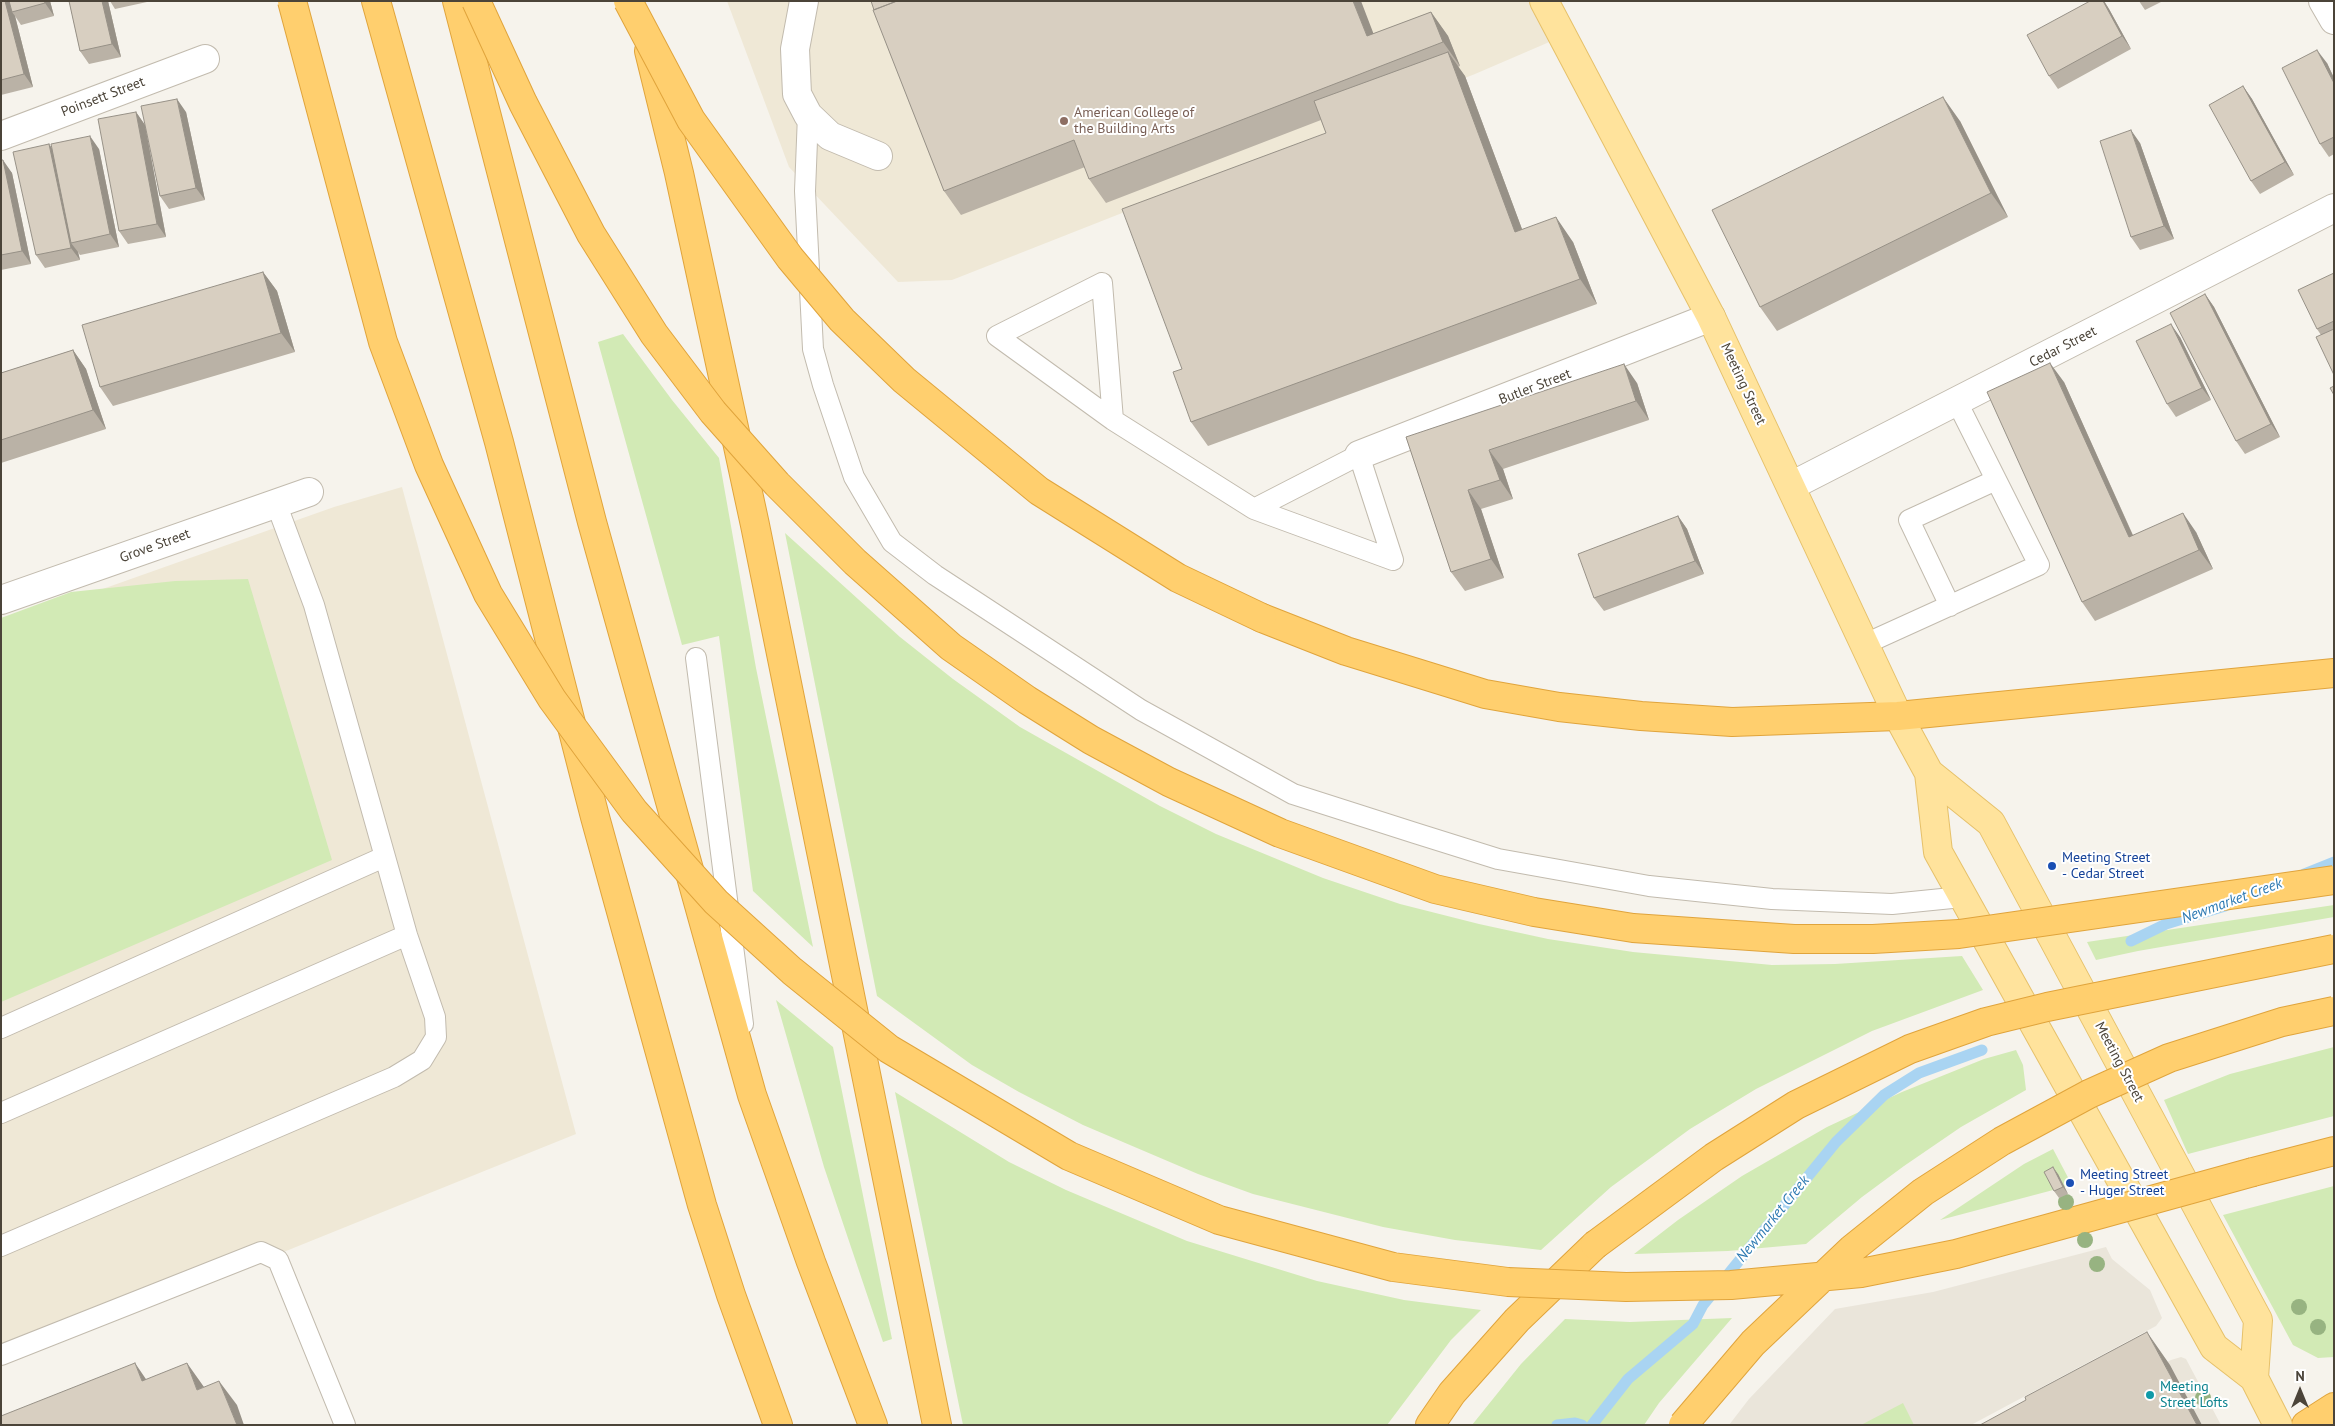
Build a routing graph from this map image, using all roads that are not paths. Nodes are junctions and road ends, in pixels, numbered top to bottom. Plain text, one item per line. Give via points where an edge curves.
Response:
1 (292, 1) edge
2 (376, 1) edge
3 (458, 1) edge
4 (476, 1) edge
5 (628, 1) edge
6 (637, 1) edge
7 (804, 1) edge
8 (1544, 1) edge
9 (2323, 1) edge
10 (2334, 20) edge
11 (205, 59) dead end
12 (808, 116) junction
13 (1, 136) edge
14 (878, 156) dead end
15 (2334, 208) edge
16 (1711, 317) junction
17 (1957, 402) junction
18 (1113, 420) junction
19 (1359, 456) junction
20 (1996, 480) junction
21 (1791, 486) junction
22 (309, 492) dead end
23 (276, 503) junction
24 (1254, 509) junction
25 (1, 600) edge
26 (1950, 606) junction
27 (1865, 644) junction
28 (696, 658) dead end
29 (2334, 673) edge
30 (1898, 716) junction
31 (1929, 773) junction
32 (384, 857) junction
33 (2334, 880) edge
34 (1962, 897) junction
35 (407, 935) junction
36 (2334, 949) edge
37 (2334, 1011) edge
38 (1, 1028) edge
39 (752, 1095) junction
40 (1, 1112) edge
41 (2334, 1151) edge
42 (1, 1246) edge
43 (1, 1355) edge
44 (2254, 1378) junction
45 (2334, 1407) edge
46 (345, 1425) edge
47 (778, 1425) edge
48 (873, 1425) edge
49 (937, 1425) edge
50 (1430, 1425) edge
51 (1683, 1425) edge
52 (2278, 1425) edge
53 (2306, 1425) edge

1 - 41 highway, bridge via 383,342 429,465 488,594 552,699 634,811 716,902 792,971 889,1048 1069,1156 1219,1220 1393,1267 1508,1282 1626,1287 1731,1285 1860,1273 1956,1254
2 - 47 highway, bridge via 499,442 595,817 702,1205 730,1295
3 - 39 highway, bridge via 592,522
4 - 33 highway, bridge via 523,103 591,234 654,334 719,419 777,484 855,562 951,647 1091,740 1169,782 1280,833 1435,889 1534,912 1651,930 1794,938 1959,934
5 - 30 highway, bridge via 691,120 790,258 842,320 904,380 1039,491 1178,578 1262,618 1346,651 1485,694 1559,707 1732,722
6 - 49 highway via 679,173 755,525
7 - 12 street via 795,49 796,94
8 - 16 main road, Meeting Street
9 - 10 street
11 - 13 street, Poinsett Street
12 - 14 street via 830,136
12 - 34 lane via 805,191 813,349 854,477 892,542 935,575 1141,710 1293,794 1414,833 1498,858 1649,886 1772,898 1892,904
15 - 17 street, Cedar Street
16 - 19 street, Butler Street
16 - 21 main road, Meeting Street
17 - 20 lane
17 - 21 street, Cedar Street
18 - 18 lane via 1090,404 996,336 1102,283
18 - 24 lane
19 - 24 lane
19 - 24 lane via 1393,560
20 - 26 lane via 1909,520
20 - 26 lane via 2040,565
21 - 27 main road, Meeting Street
22 - 23 street, Grove Street
23 - 25 street, Grove Street
23 - 32 lane via 314,606
26 - 27 lane
27 - 30 main road, Meeting Street
28 - 39 lane
29 - 30 highway
30 - 31 main road, Meeting Street
31 - 34 main road, Meeting Street via 1938,852
31 - 44 main road, Meeting Street via 1991,823 1996,832 2258,1320
32 - 35 lane
32 - 38 lane
34 - 44 main road, Meeting Street via 2214,1347
35 - 40 lane
35 - 42 lane via 435,1017 436,1037 422,1060 394,1077
36 - 50 highway, bridge via 1986,1022 1910,1048 1796,1105 1714,1157 1594,1245 1518,1320 1452,1394
37 - 51 highway, bridge via 2282,1022 2169,1058 2088,1094 2002,1141 1923,1192 1852,1249 1753,1344
39 - 48 highway
43 - 46 lane via 261,1252 278,1260
44 - 52 main road, Meeting Street
45 - 53 highway

